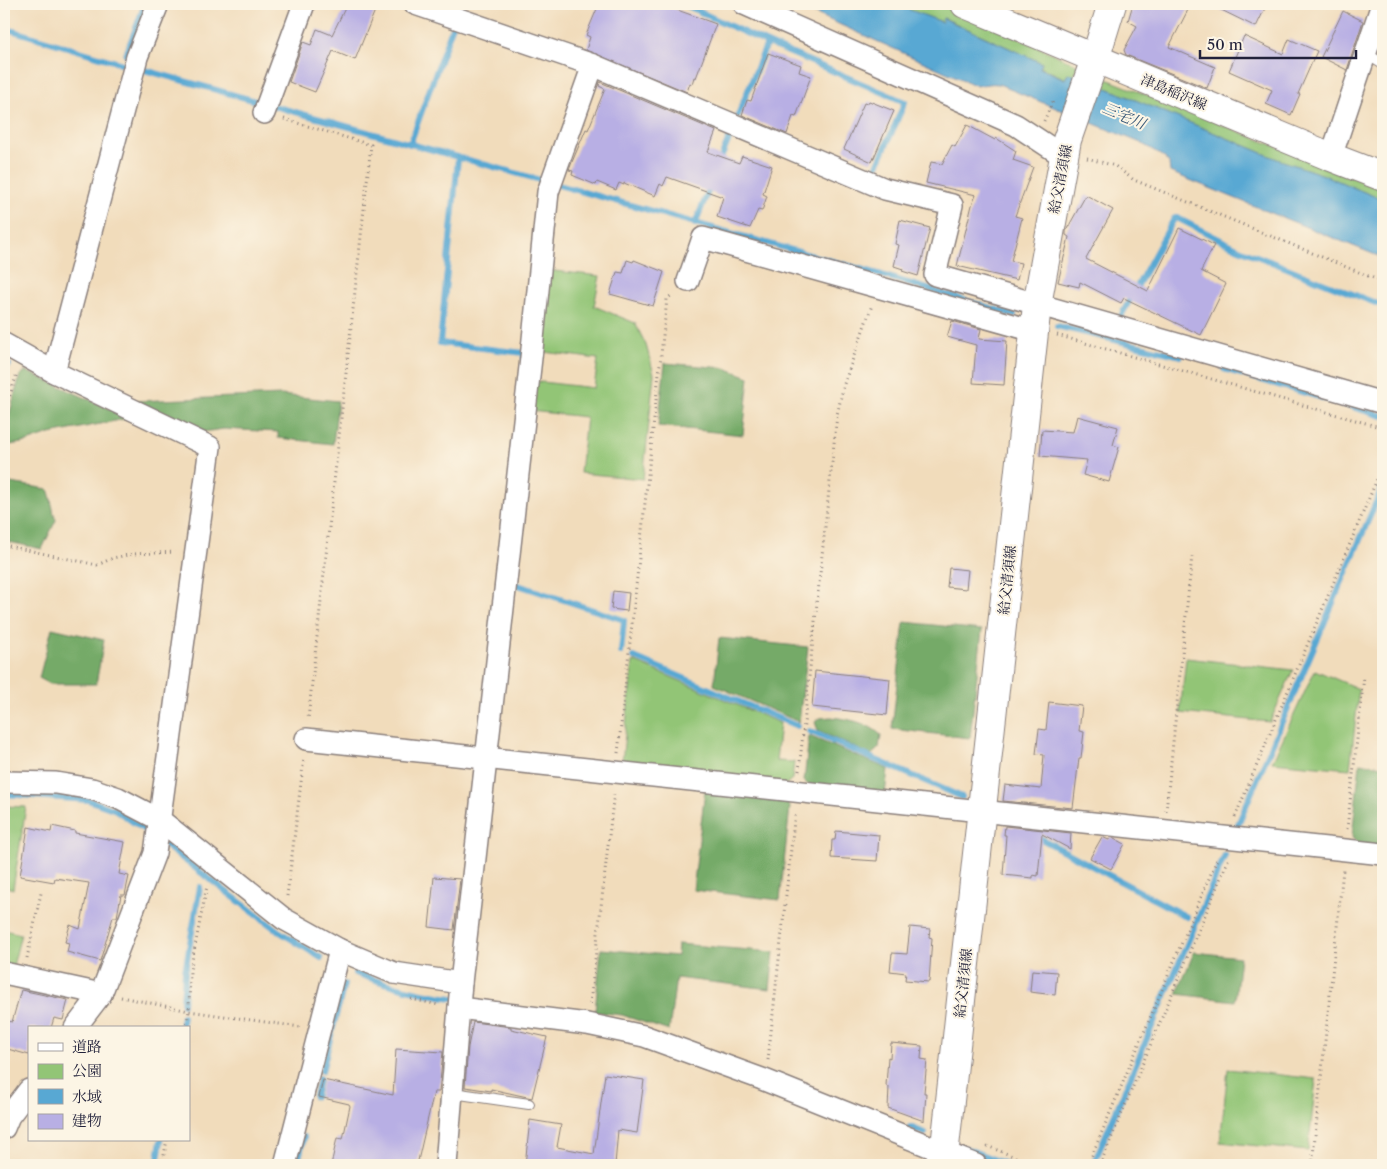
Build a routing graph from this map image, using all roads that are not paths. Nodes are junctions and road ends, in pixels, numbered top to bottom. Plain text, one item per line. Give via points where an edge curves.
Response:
1 (158, 4) edge
2 (304, 4) edge
3 (415, 4) edge
4 (744, 4) edge
5 (965, 4) edge
6 (1112, 4) edge
7 (1382, 4) edge
8 (1374, 58) edge
9 (1095, 59) junction
10 (592, 65) junction
11 (267, 104) road end
12 (1065, 149) junction
13 (1331, 157) junction
14 (1383, 177) edge
15 (688, 281) road end
16 (1035, 321) junction
17 (4, 344) edge
18 (54, 372) junction
19 (1383, 403) edge
20 (306, 739) road end
21 (486, 759) junction
22 (4, 782) edge
23 (982, 812) junction
24 (160, 820) junction
25 (1383, 854) edge
26 (340, 950) junction
27 (13, 975) edge
28 (461, 983) junction
29 (101, 994) junction
30 (460, 1008) junction
31 (77, 1026) edge
32 (28, 1091) edge
33 (452, 1093) junction
34 (529, 1104) dead end
35 (4, 1128) edge
36 (944, 1159) edge
37 (285, 1165) edge
38 (446, 1165) edge
39 (976, 1165) edge

1 - 18 street via 135,65
2 - 11 street
3 - 10 street
4 - 12 street
5 - 9 main road, 津島稲沢線
6 - 9 main road, 給父清須線
7 - 8 street
8 - 13 street
9 - 12 main road, 給父清須線
9 - 13 main road, 津島稲沢線
10 - 16 street via 885,189 952,205 935,275
10 - 21 street via 551,183
12 - 16 main road, 給父清須線
13 - 14 main road, 津島稲沢線
15 - 16 street via 703,238 878,288
16 - 19 street
16 - 23 main road, 給父清須線
17 - 18 street
18 - 24 street via 210,447
20 - 21 street
21 - 23 street
21 - 28 street
22 - 24 street via 56,783 92,789 118,798
23 - 25 street
23 - 36 main road, 給父清須線
24 - 26 street via 284,919
24 - 29 street via 155,853
26 - 28 street via 394,973
26 - 37 street
27 - 29 street
28 - 30 street
29 - 31 street
30 - 33 street
30 - 36 street via 587,1024 644,1036 762,1080
32 - 35 street
33 - 34 lane
33 - 38 street
36 - 39 street

